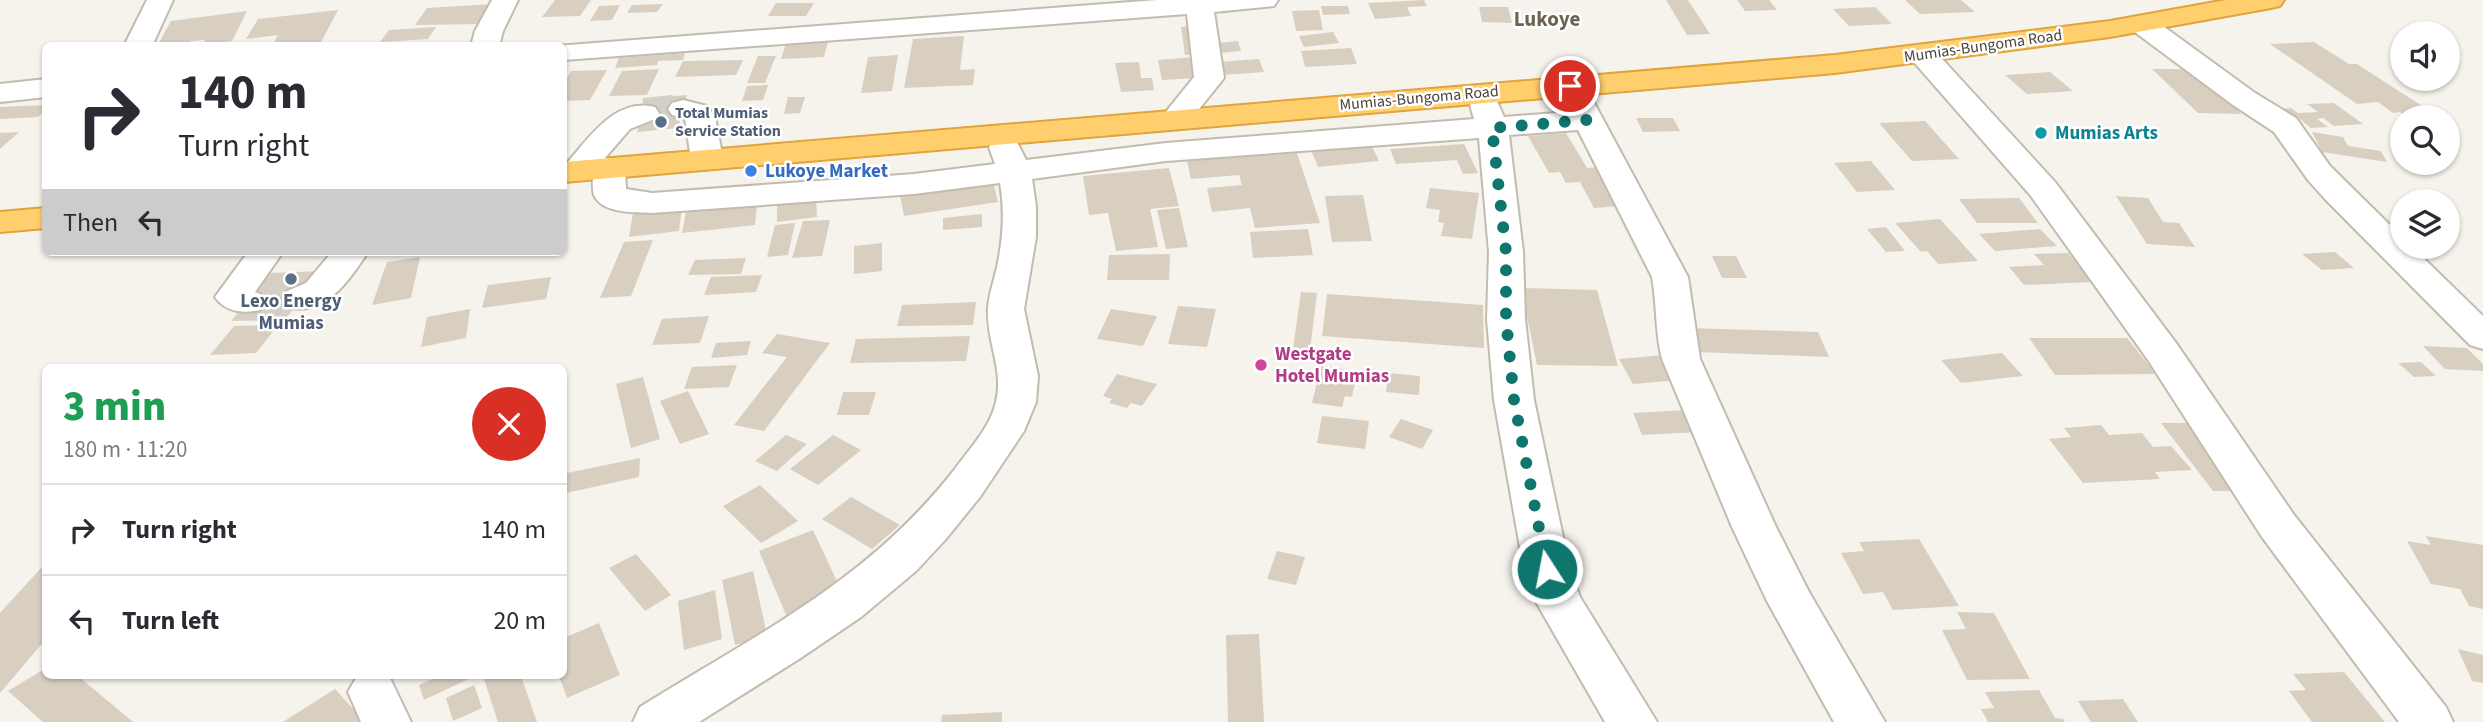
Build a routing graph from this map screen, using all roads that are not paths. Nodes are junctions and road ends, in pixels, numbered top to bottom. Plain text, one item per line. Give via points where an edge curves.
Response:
1 (160, 0) edge
2 (505, 0) edge
3 (1265, 0) edge
4 (2271, 0) edge
5 (1215, 1) edge
6 (2142, 24) junction
7 (140, 42) edge
8 (486, 42) edge
9 (567, 52) edge
10 (1923, 55) junction
11 (42, 88) edge
12 (0, 93) edge
13 (1359, 103) junction
14 (1579, 103) junction
15 (683, 109) dead end
16 (1487, 111) junction
17 (1250, 112) junction
18 (643, 113) tunnel mouth
19 (1167, 118) junction
20 (1045, 129) junction
21 (998, 133) junction
22 (1370, 136) junction
23 (1255, 145) junction
24 (829, 148) junction
25 (1166, 152) junction
26 (707, 159) junction
27 (1054, 165) junction
28 (609, 167) junction
29 (1014, 170) junction
30 (570, 171) edge
31 (832, 192) junction
32 (42, 218) edge
33 (0, 222) edge
34 (263, 256) edge
35 (348, 256) edge
36 (300, 299) tunnel mouth
37 (247, 302) dead end
38 (2483, 338) edge
39 (657, 722) edge
40 (1632, 722) edge
41 (1860, 722) edge
42 (2428, 722) edge

1 - 7 street
2 - 8 street
3 - 5 street
4 - 6 highway, Mumias-Bungoma Road
5 - 9 street
5 - 19 street via 1208,83
6 - 10 highway, Mumias-Bungoma Road
6 - 38 street via 2291,130 2319,173
10 - 14 highway, Mumias-Bungoma Road
10 - 42 street via 2043,189 2162,352 2278,526
11 - 12 street
13 - 16 highway, Mumias-Bungoma Road
13 - 17 highway, Mumias-Bungoma Road
13 - 22 street
14 - 16 street
14 - 41 street via 1670,277 1681,359 1754,527 1790,601
15 - 26 street via 701,117
16 - 22 street
16 - 40 street via 1506,252 1506,319 1514,400 1547,569 1559,602
17 - 19 highway, Mumias-Bungoma Road
17 - 23 street
18 - 30 street via 619,123
19 - 20 highway, Mumias-Bungoma Road
19 - 25 street
20 - 21 highway, Mumias-Bungoma Road
20 - 27 street
21 - 24 highway, Mumias-Bungoma Road
21 - 29 street
22 - 23 street
23 - 25 street
24 - 26 highway, Mumias-Bungoma Road
24 - 31 street
25 - 27 street
26 - 28 highway, Mumias-Bungoma Road
27 - 29 street
28 - 30 highway, Mumias-Bungoma Road
28 - 31 street via 610,194 625,202
29 - 31 street
29 - 39 street via 1020,221 1006,310 1020,385 1005,429 940,518 898,561 798,634
32 - 33 highway
34 - 37 street via 233,297
35 - 36 street via 319,291

